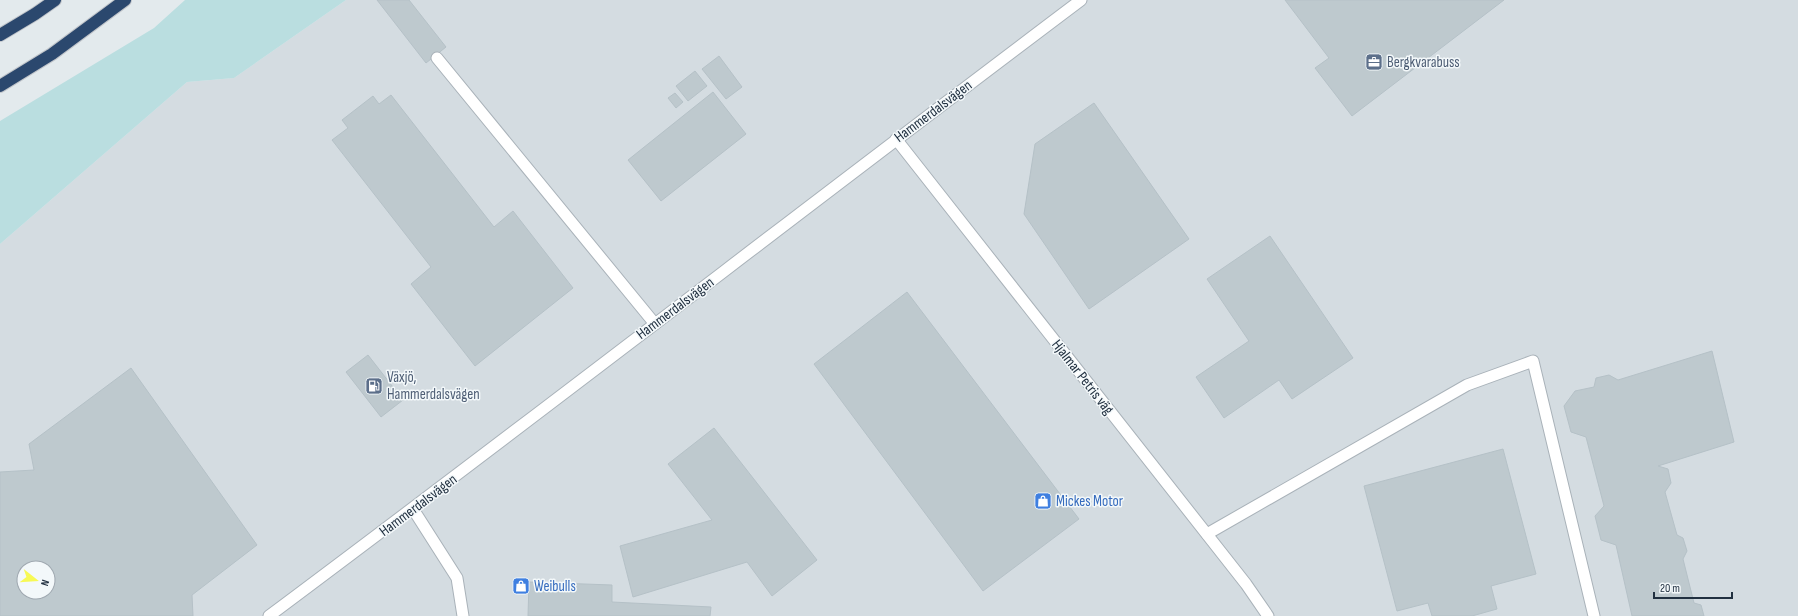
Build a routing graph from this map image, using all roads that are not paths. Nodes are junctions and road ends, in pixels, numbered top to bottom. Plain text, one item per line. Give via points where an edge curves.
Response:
1 (55, 0) edge
2 (125, 0) edge
3 (1081, 0) edge
4 (0, 35) edge
5 (437, 58) dead end
6 (0, 86) edge
7 (896, 139) junction
8 (655, 324) junction
9 (413, 509) junction
10 (1207, 534) junction
11 (269, 616) edge
12 (463, 616) edge
13 (1268, 616) edge
14 (1594, 616) edge

1 - 4 highway
2 - 6 highway via 52,54
3 - 7 street, Hammerdalsvägen
5 - 8 street
7 - 8 street, Hammerdalsvägen
7 - 10 street, Hjalmar Petris väg
8 - 9 street, Hammerdalsvägen
9 - 11 street, Hammerdalsvägen
9 - 12 street via 457,578
10 - 13 street, Hjalmar Petris väg
10 - 14 street via 1467,384 1533,361

